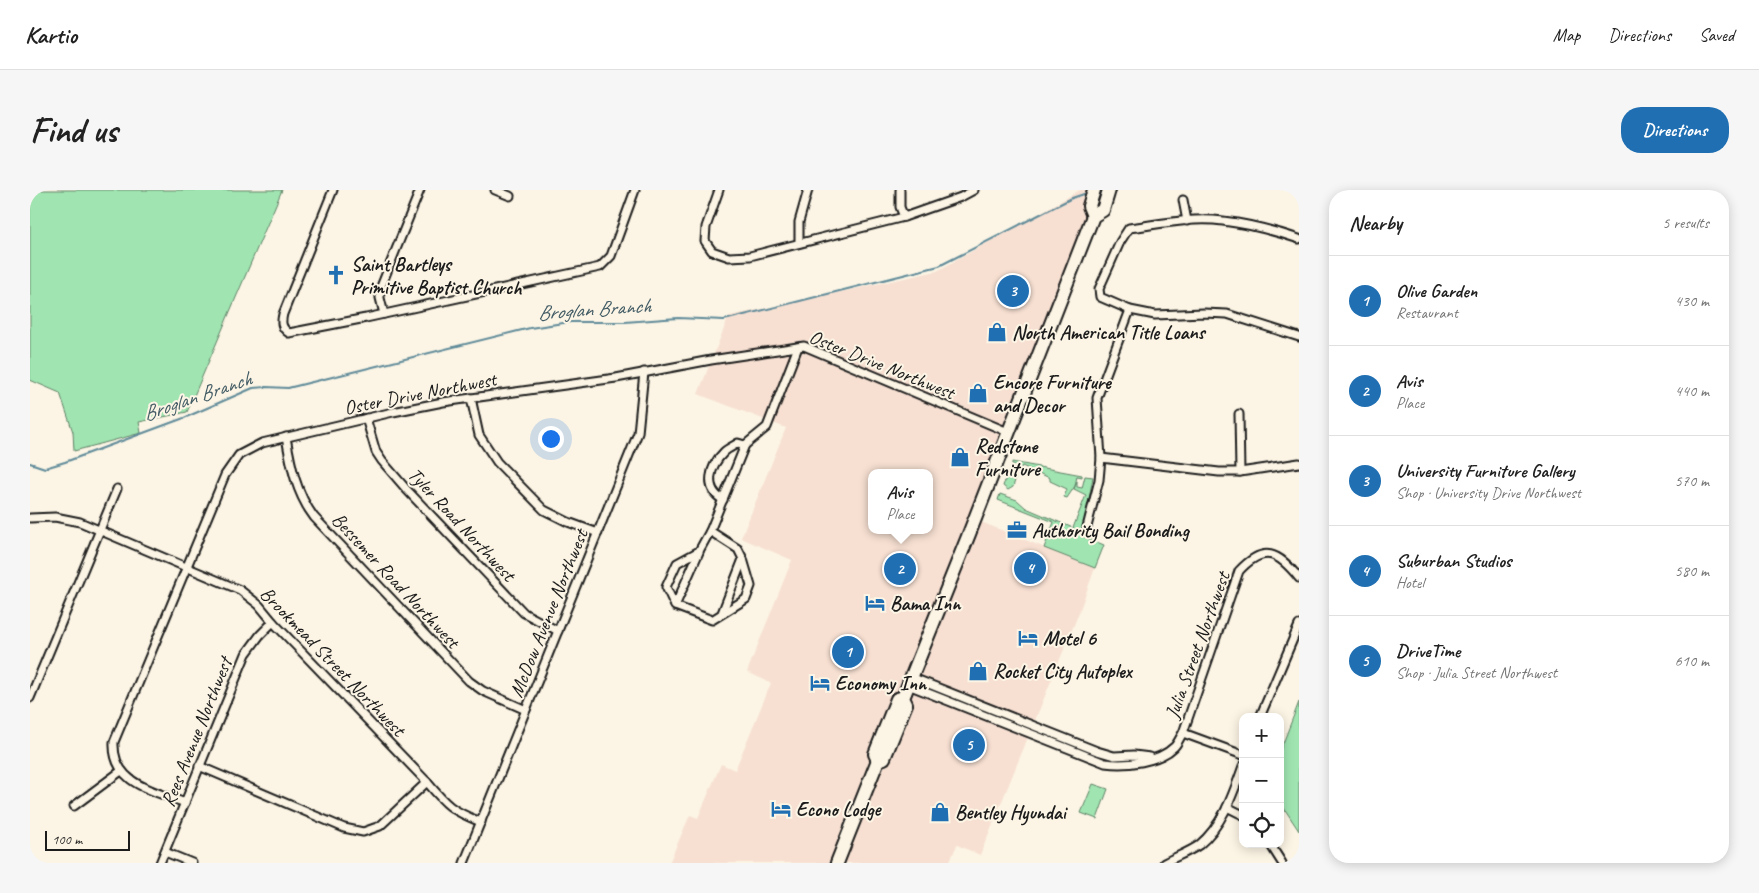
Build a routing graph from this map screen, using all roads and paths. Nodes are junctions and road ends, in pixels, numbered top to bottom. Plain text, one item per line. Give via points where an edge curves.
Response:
1 (333, 190) edge
2 (420, 190) edge
3 (495, 190) edge
4 (635, 190) edge
5 (719, 190) edge
6 (808, 190) edge
7 (900, 190) edge
8 (974, 190) edge
9 (1094, 190) edge
10 (1109, 190) edge
11 (510, 196) dead end
12 (1183, 200) dead end
13 (1093, 216) junction
14 (904, 217) junction
15 (1187, 221) junction
16 (1299, 239) edge
17 (799, 243) junction
18 (1130, 310) junction
19 (384, 314) junction
20 (1299, 337) edge
21 (798, 347) junction
22 (644, 372) junction
23 (471, 398) junction
24 (1239, 414) dead end
25 (366, 418) junction
26 (1008, 432) junction
27 (286, 437) junction
28 (745, 445) junction
29 (1101, 458) junction
30 (1299, 463) edge
31 (1240, 472) junction
32 (117, 489) dead end
33 (722, 500) junction
34 (30, 518) edge
35 (1087, 527) dead end
36 (100, 530) junction
37 (710, 531) junction
38 (598, 533) junction
39 (699, 551) junction
40 (743, 559) junction
41 (186, 566) junction
42 (1299, 578) edge
43 (675, 606) junction
44 (722, 614) junction
45 (273, 622) junction
46 (1299, 625) edge
47 (558, 631) junction
48 (910, 681) junction
49 (30, 698) edge
50 (526, 710) junction
51 (1262, 713) edge
52 (1183, 733) junction
53 (1239, 754) edge
54 (199, 766) junction
55 (121, 771) junction
56 (1239, 777) edge
57 (427, 782) junction
58 (185, 803) junction
59 (74, 806) dead end
60 (1228, 807) junction
61 (1239, 813) edge
62 (480, 822) junction
63 (1273, 848) edge
64 (165, 852) junction
65 (160, 863) edge
66 (192, 863) edge
67 (464, 863) edge
68 (837, 863) edge
69 (1164, 863) edge
70 (1282, 863) edge

1 - 19 street via 283,314 283,328 289,333 298,332
2 - 19 street via 380,289
3 - 11 street
4 - 19 street via 612,256 600,267
5 - 17 street via 706,227 705,241 712,251 729,258
6 - 17 street via 799,222
7 - 14 street
8 - 14 street
9 - 13 highway via 1089,206
10 - 13 highway via 1103,210
12 - 15 street
13 - 26 highway
14 - 17 street
15 - 16 street via 1222,221
15 - 18 street via 1129,228 1124,235 1099,289 1100,297
18 - 20 street via 1155,315 1227,314
18 - 29 street via 1097,398
21 - 22 street, Oster Drive Northwest
21 - 26 street, Oster Drive Northwest via 804,346
21 - 28 street via 767,427
22 - 23 street, Oster Drive Northwest
22 - 38 street, McDow Avenue Northwest via 638,433
23 - 25 street, Oster Drive Northwest
23 - 38 street via 479,435 497,462 544,510
24 - 31 street
25 - 27 street, Oster Drive Northwest
25 - 47 street, Tyler Road Northwest via 376,452 394,476 524,613
26 - 48 highway
27 - 41 street, Oster Drive Northwest via 253,446 231,464
27 - 50 street, Bessemer Road Northwest via 296,485 314,517 469,681 483,691
28 - 33 street
28 - 33 street via 738,443 725,450 714,465 709,481 714,495
29 - 31 street
29 - 35 street
30 - 31 street
32 - 36 street
33 - 37 street
34 - 36 street, Brookmead Street Northwest via 55,517
36 - 41 street, Brookmead Street Northwest
36 - 49 street
37 - 39 street
37 - 40 street via 738,549
38 - 47 street, McDow Avenue Northwest
39 - 43 street
39 - 43 street via 677,564 666,587
40 - 44 street
40 - 44 street via 751,586 746,599
41 - 45 street, Brookmead Street Northwest via 240,590
41 - 55 street, Oster Drive Northwest via 114,742 115,759
42 - 52 street, Julia Street Northwest via 1276,556 1262,554 1250,559 1239,571
43 - 44 street via 712,620
45 - 54 street, Rees Avenue Northwest via 246,654
45 - 57 street, Brookmead Street Northwest
46 - 51 street
47 - 50 street, McDow Avenue Northwest
48 - 52 street, Julia Street Northwest via 1114,756 1152,758 1165,754
48 - 68 highway via 903,698 897,699 878,746 875,754 878,760
50 - 62 street, McDow Avenue Northwest
52 - 53 street
54 - 57 street via 344,828 362,832 380,826
54 - 58 street, Rees Avenue Northwest
55 - 58 street via 129,779
55 - 59 street
56 - 60 street
57 - 62 street, Brookmead Street Northwest via 445,804
58 - 64 street, Rees Avenue Northwest
60 - 61 street
60 - 69 street via 1198,845
62 - 67 street, McDow Avenue Northwest
63 - 70 street
64 - 65 street, Rees Avenue Northwest
64 - 66 street

